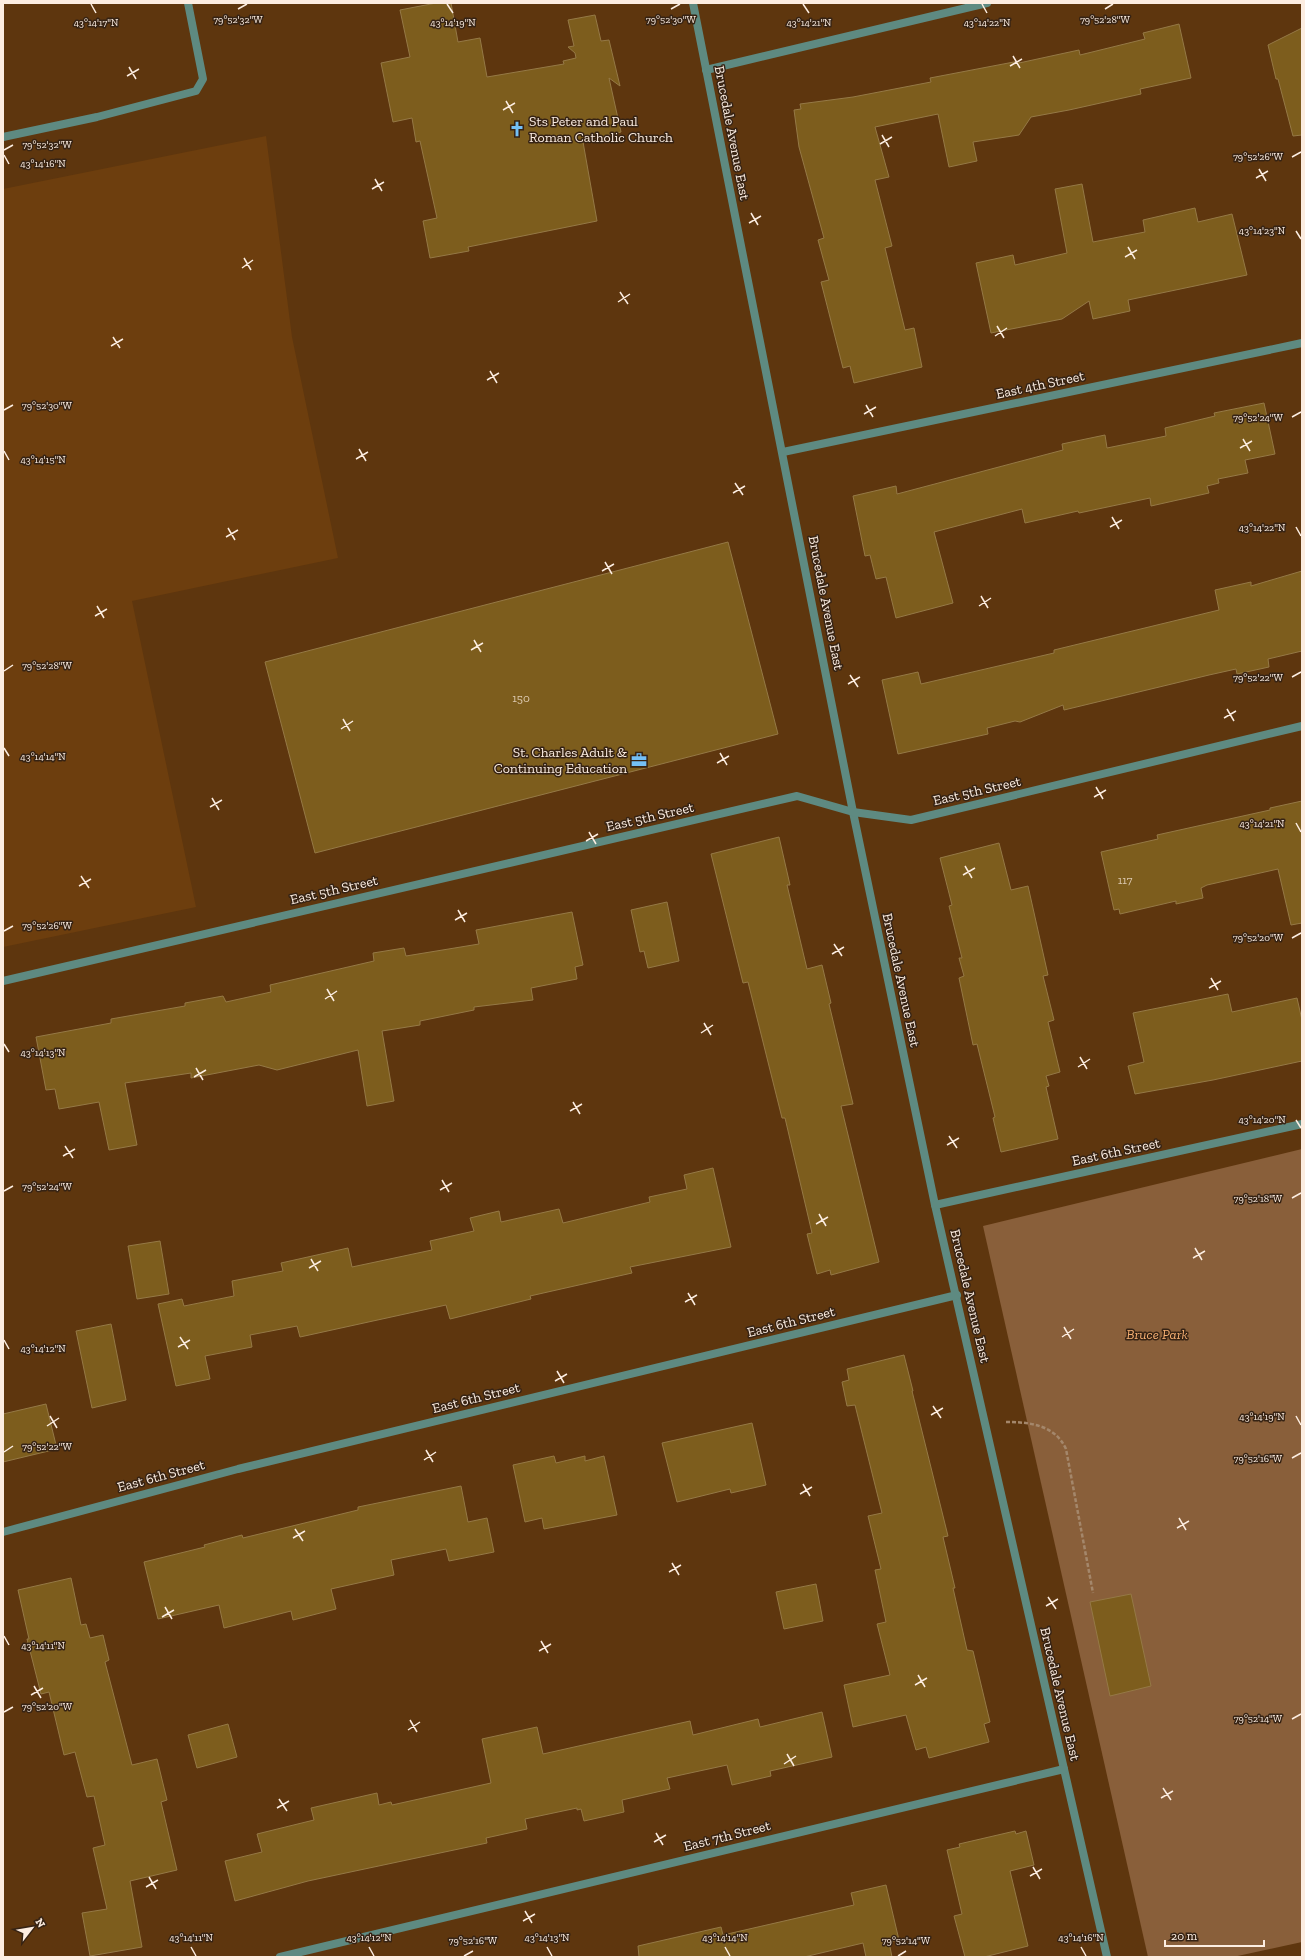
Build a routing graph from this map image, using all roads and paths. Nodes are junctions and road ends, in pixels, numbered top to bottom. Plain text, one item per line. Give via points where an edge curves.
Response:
1 (188, 3) edge
2 (693, 3) edge
3 (987, 3) edge
4 (706, 70) junction
5 (3, 137) edge
6 (1302, 342) edge
7 (783, 452) junction
8 (1302, 726) edge
9 (853, 812) junction
10 (3, 981) edge
11 (1302, 1124) edge
12 (935, 1205) junction
13 (956, 1295) junction
14 (985, 1422) junction
15 (3, 1532) edge
16 (1093, 1593) dead end
17 (1064, 1769) junction
18 (280, 1957) edge
19 (1107, 1957) edge

1 - 5 street via 203,79 196,91 97,117
2 - 4 street, Brucedale Avenue East
3 - 4 street
4 - 7 street, Brucedale Avenue East
6 - 7 street, East 4th Street
7 - 9 street, Brucedale Avenue East
8 - 9 street, East 5th Street via 911,820
9 - 10 street, East 5th Street via 797,796
9 - 12 street, Brucedale Avenue East
11 - 12 street, East 6th Street
12 - 13 street, Brucedale Avenue East
13 - 14 street, Brucedale Avenue East
13 - 15 street, East 6th Street via 238,1469
14 - 16 path via 1019,1422 1049,1429 1062,1441 1066,1449
14 - 17 street, Brucedale Avenue East
17 - 18 street, East 7th Street
17 - 19 street, Brucedale Avenue East

